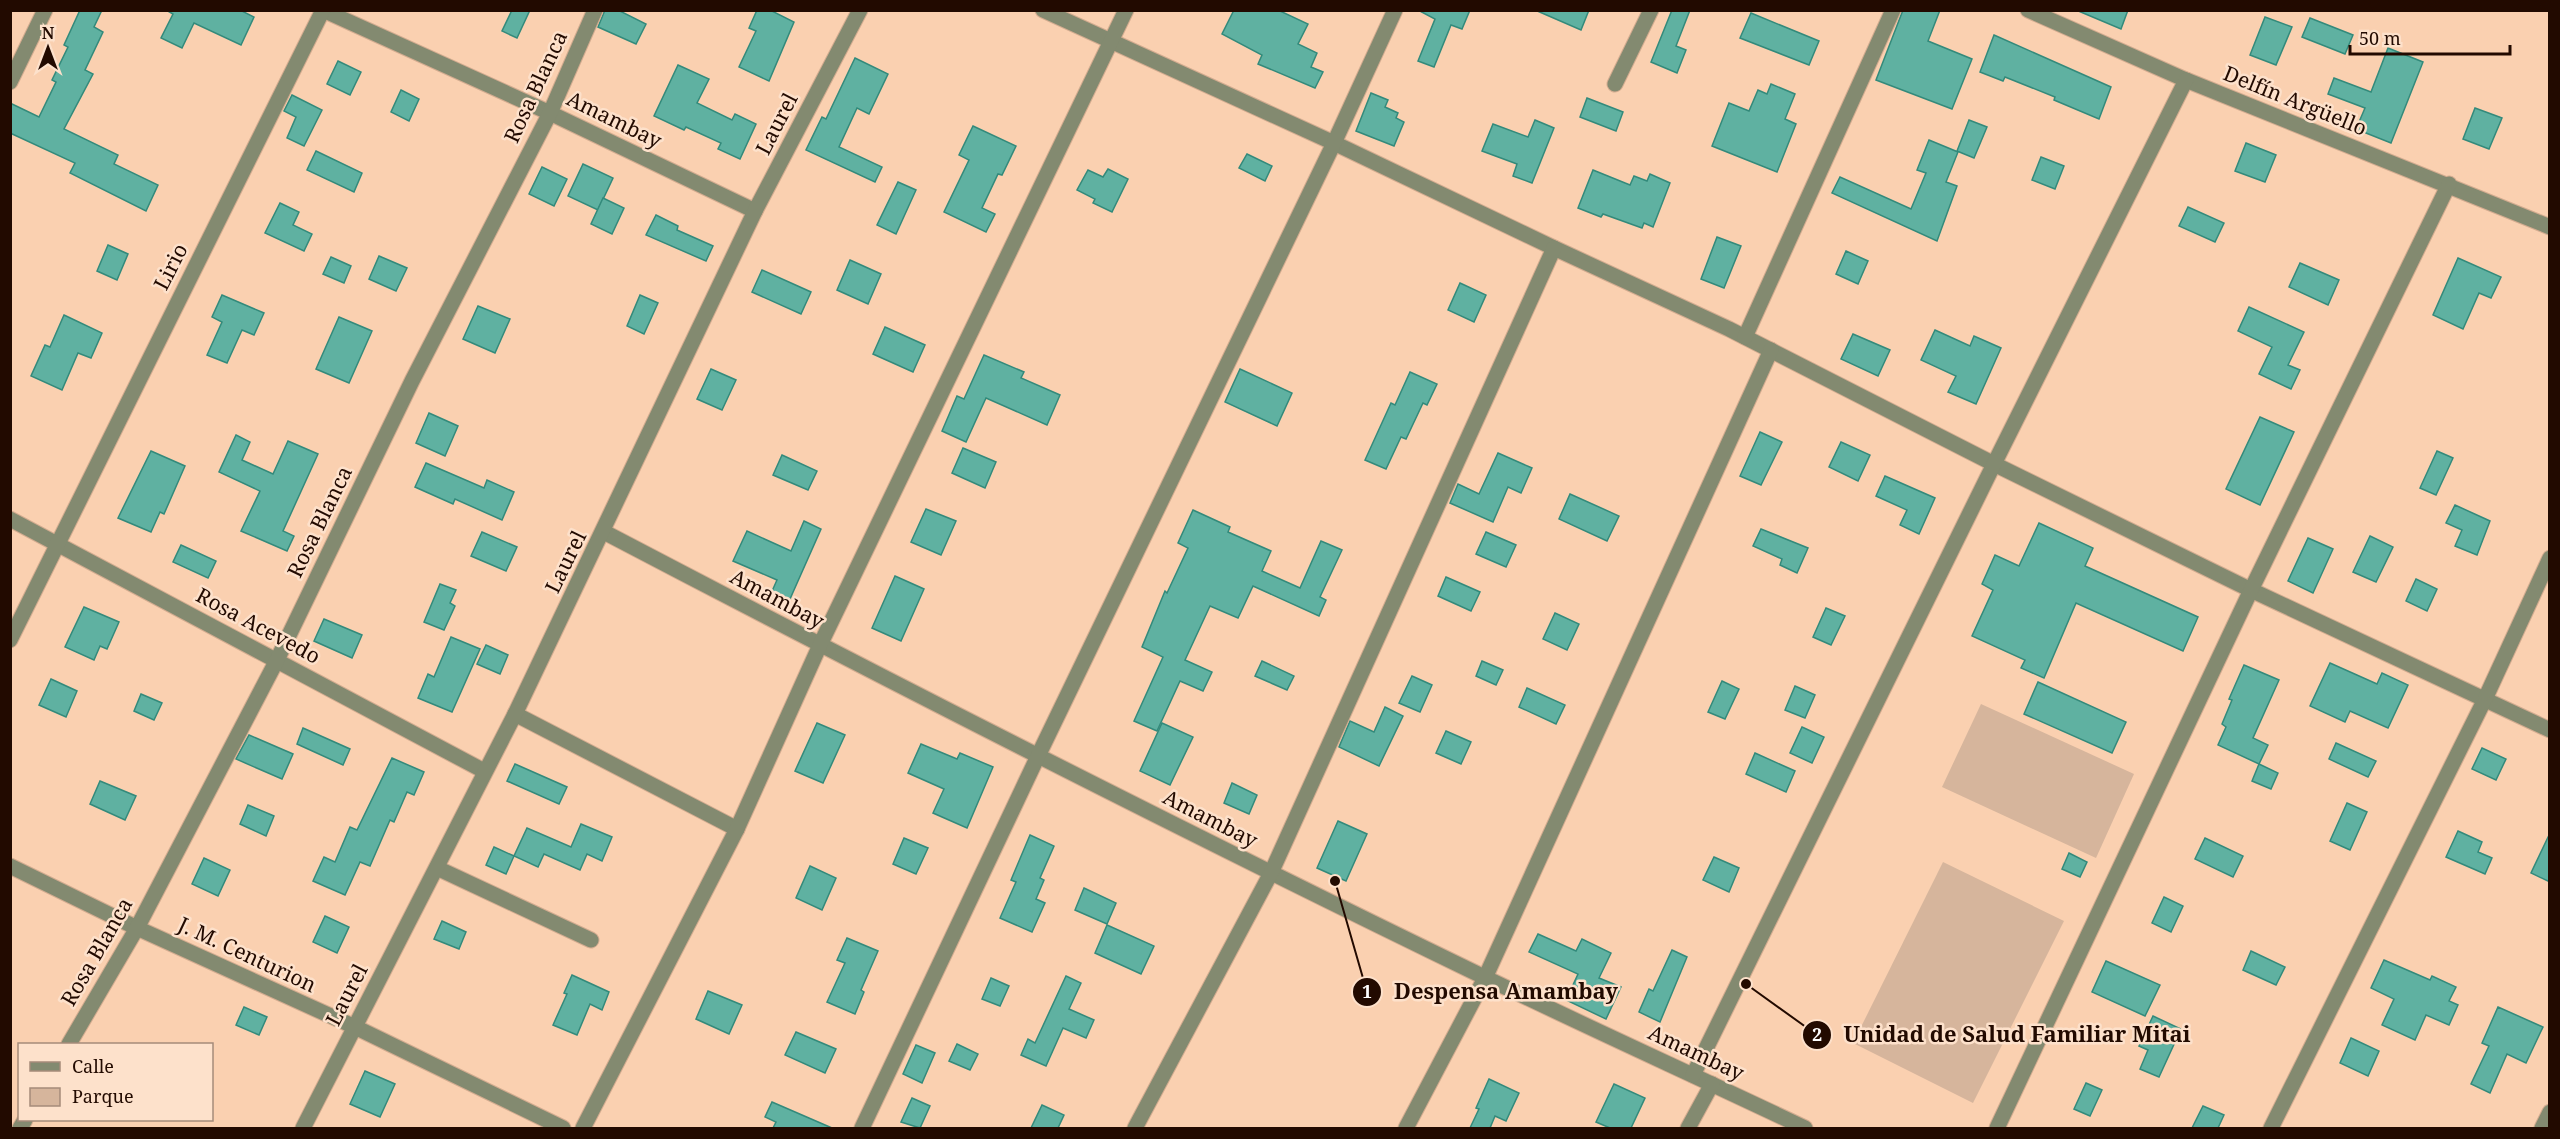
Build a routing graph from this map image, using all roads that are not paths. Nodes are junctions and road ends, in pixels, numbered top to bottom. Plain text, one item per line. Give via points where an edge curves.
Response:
1 (45, 10) edge
2 (323, 10) edge
3 (595, 10) edge
4 (860, 10) edge
5 (1043, 10) edge
6 (1126, 10) edge
7 (1395, 10) edge
8 (1651, 10) edge
9 (1893, 10) edge
10 (2028, 10) edge
11 (1111, 43) junction
12 (2186, 80) junction
13 (10, 82) edge
14 (1615, 84) dead end
15 (550, 113) junction
16 (1334, 142) junction
17 (2449, 184) junction
18 (755, 211) junction
19 (2550, 226) edge
20 (1554, 248) junction
21 (1745, 338) junction
22 (1771, 350) junction
23 (1994, 464) junction
24 (10, 519) edge
25 (604, 532) junction
26 (57, 543) junction
27 (2550, 558) edge
28 (2251, 590) junction
29 (10, 640) edge
30 (820, 645) junction
31 (278, 660) junction
32 (2485, 699) junction
33 (515, 714) junction
34 (2550, 730) edge
35 (1038, 756) junction
36 (484, 771) junction
37 (736, 829) junction
38 (10, 866) edge
39 (437, 868) junction
40 (1271, 873) junction
41 (137, 928) junction
42 (591, 940) dead end
43 (1485, 978) junction
44 (355, 1027) junction
45 (70, 1043) edge
46 (1693, 1075) junction
47 (1712, 1084) junction
48 (2550, 1112) edge
49 (303, 1128) edge
50 (563, 1128) edge
51 (583, 1128) edge
52 (862, 1128) edge
53 (1135, 1128) edge
54 (1406, 1128) edge
55 (1688, 1128) edge
56 (1805, 1128) edge
57 (1997, 1128) edge
58 (2271, 1128) edge
59 (2542, 1128) edge

1 - 13 street
2 - 15 street, Amambay
2 - 26 street, Lirio
3 - 15 street, Rosa Blanca
4 - 18 street, Laurel
5 - 11 street
6 - 11 street
7 - 16 street
8 - 14 street
9 - 21 street
10 - 12 street, Delfín Argüello
11 - 16 street
11 - 30 street
12 - 17 street, Delfín Argüello
12 - 23 street
15 - 18 street, Amambay
15 - 31 street, Rosa Blanca via 412,381
16 - 20 street
16 - 35 street
17 - 19 street, Delfín Argüello
17 - 28 street
18 - 25 street, Laurel
20 - 21 street
20 - 40 street
21 - 22 street
22 - 23 street
22 - 43 street
23 - 28 street
23 - 46 street
24 - 26 street, Rosa Acevedo
25 - 30 street, Amambay
25 - 33 street, Laurel
26 - 29 street, Lirio
26 - 31 street, Rosa Acevedo
27 - 32 street
28 - 32 street
28 - 57 street
30 - 35 street, Amambay
30 - 37 street
31 - 36 street, Rosa Acevedo
31 - 41 street, Rosa Blanca
32 - 34 street
32 - 58 street
33 - 36 street, Laurel
33 - 37 street
35 - 40 street, Amambay
35 - 52 street
36 - 39 street, Laurel
37 - 51 street
38 - 41 street, J. M. Centurion
39 - 42 street
39 - 44 street, Laurel
40 - 43 street, Amambay
40 - 53 street
41 - 44 street, J. M. Centurion
41 - 45 street, Rosa Blanca
43 - 46 street, Amambay
43 - 54 street
44 - 49 street, Laurel
44 - 50 street, J. M. Centurion
46 - 47 street, Amambay
47 - 55 street
47 - 56 street, Amambay
48 - 59 street

